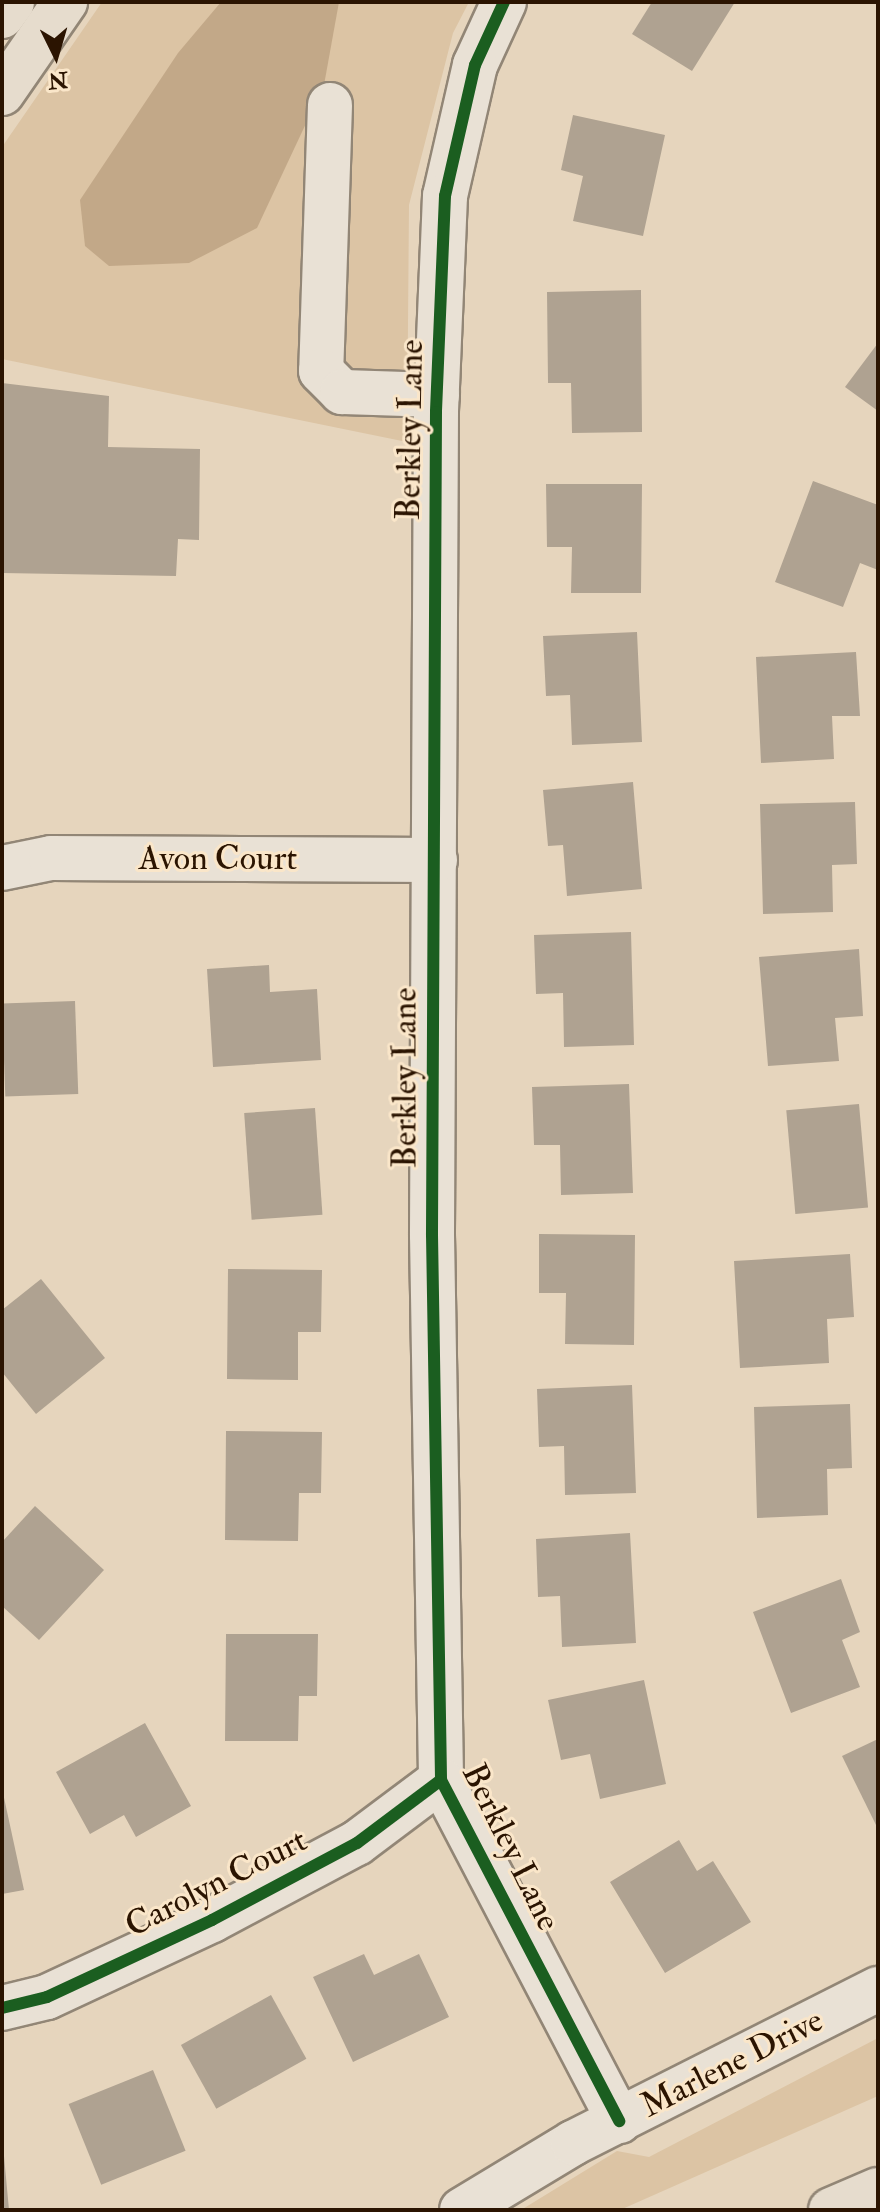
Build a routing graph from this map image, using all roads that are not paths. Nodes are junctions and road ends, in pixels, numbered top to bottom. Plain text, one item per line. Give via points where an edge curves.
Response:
1 (12, 2) edge
2 (65, 2) edge
3 (504, 2) edge
4 (2, 16) edge
5 (2, 93) edge
6 (330, 105) dead end
7 (437, 395) junction
8 (435, 860) junction
9 (2, 868) edge
10 (441, 1780) junction
11 (878, 1989) edge
12 (2, 2008) edge
13 (619, 2121) junction
14 (878, 2190) edge
15 (462, 2210) edge
16 (831, 2210) edge

1 - 4 main road
2 - 5 main road
3 - 7 street, Berkley Lane via 475,65 445,196
6 - 7 street via 321,371 342,392
7 - 8 street, Berkley Lane
8 - 9 street, Avon Court via 51,858
8 - 10 street, Berkley Lane via 432,1235
10 - 12 street, Carolyn Court via 357,1843 212,1920 47,1997
10 - 13 street, Berkley Lane
11 - 13 street, Marlene Drive
13 - 15 street, Marlene Drive
14 - 16 main road

